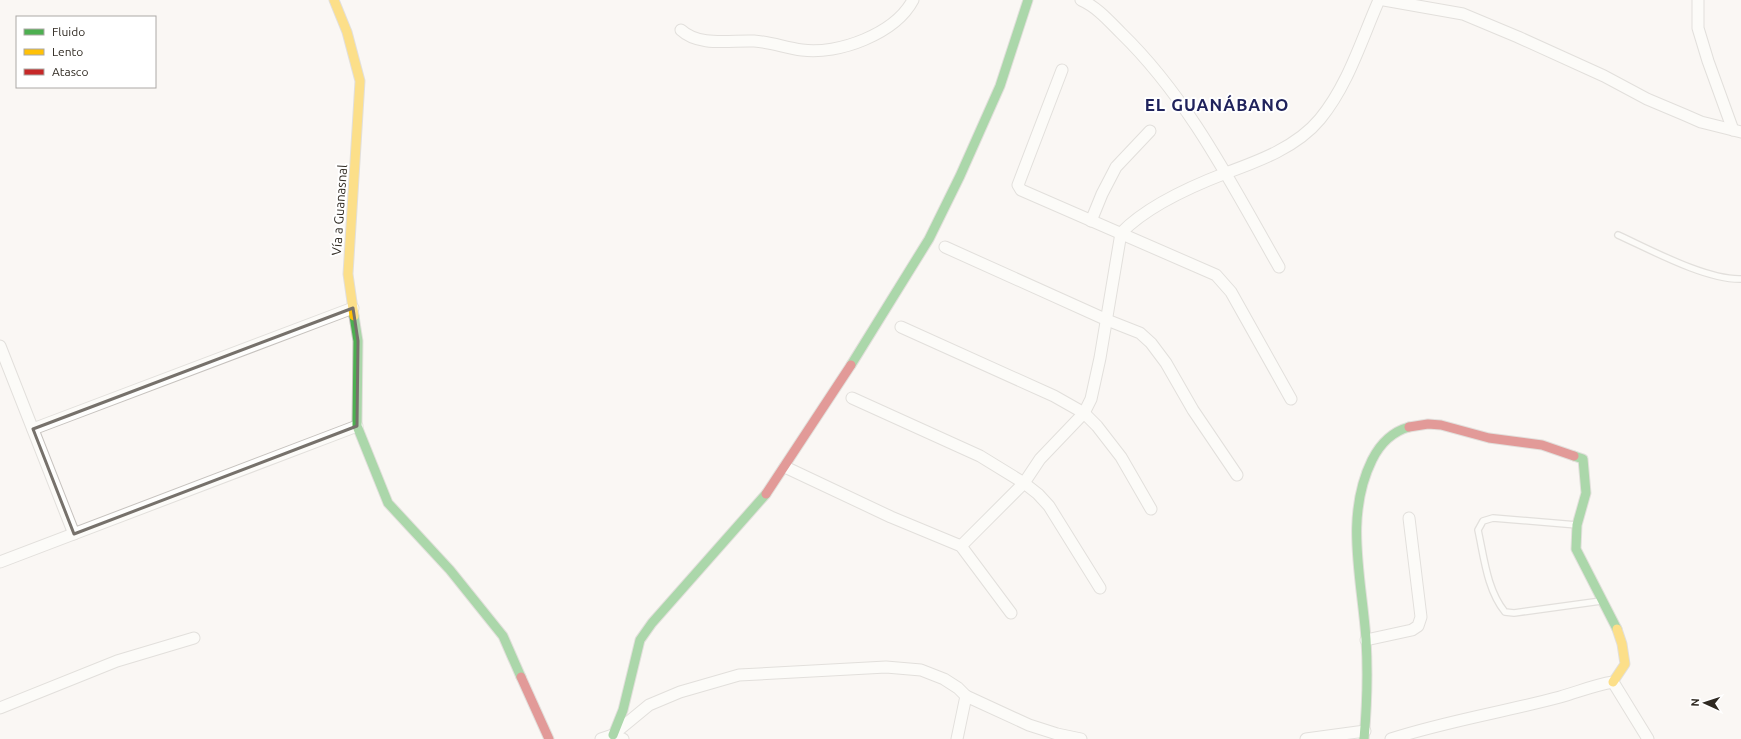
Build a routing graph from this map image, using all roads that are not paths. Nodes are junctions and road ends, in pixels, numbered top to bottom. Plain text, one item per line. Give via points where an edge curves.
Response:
1 (334, 0) edge
2 (913, 0) edge
3 (1028, 0) edge
4 (1081, 0) edge
5 (1379, 0) edge
6 (1384, 0) edge
7 (1698, 0) edge
8 (681, 30) dead end
9 (1062, 70) dead end
10 (1150, 131) dead end
11 (1737, 131) edge
12 (1226, 174) junction
13 (1091, 221) junction
14 (1121, 233) junction
15 (1618, 235) dead end
16 (946, 247) dead end
17 (1279, 267) dead end
18 (1741, 279) edge
19 (353, 308) junction
20 (1107, 320) junction
21 (901, 327) dead end
22 (0, 346) edge
23 (852, 398) dead end
24 (1291, 399) dead end
25 (1084, 413) junction
26 (357, 426) junction
27 (33, 428) junction
28 (785, 467) junction
29 (1237, 475) dead end
30 (1024, 483) junction
31 (1151, 509) dead end
32 (1409, 518) dead end
33 (1577, 525) junction
34 (74, 534) junction
35 (960, 546) junction
36 (0, 562) edge
37 (1100, 588) dead end
38 (1602, 601) junction
39 (1011, 613) dead end
40 (194, 638) dead end
41 (1366, 640) junction
42 (1613, 682) junction
43 (966, 696) junction
44 (0, 708) edge
45 (1365, 735) edge
46 (618, 737) edge
47 (549, 739) edge
48 (601, 739) edge
49 (957, 739) edge
50 (1081, 739) edge
51 (1306, 739) edge
52 (1391, 739) edge
53 (1648, 739) edge

1 - 19 street, Vía a Guanasnal via 347,32 360,81 348,274
2 - 8 street via 896,19 876,34 847,46 829,49 801,50 756,41 699,40
3 - 28 street via 1000,86 929,239
4 - 12 street via 1100,12 1132,43 1171,89
5 - 12 street via 1341,90 1319,120 1270,157
6 - 11 street via 1463,14 1604,76 1647,99 1701,122
7 - 11 street via 1698,28 1708,61
9 - 13 street via 1018,185 1021,190
10 - 13 street via 1116,168
12 - 14 street via 1158,206
12 - 17 street
13 - 14 street
14 - 20 street
14 - 24 street via 1216,275 1231,292
15 - 18 lane via 1699,270 1728,279
16 - 20 street
19 - 26 street, Vía a Guanasnal via 358,340
19 - 27 street
20 - 25 street via 1091,399
20 - 29 street via 1140,333 1151,343
21 - 25 street via 1054,396
22 - 27 street
23 - 30 street via 980,456
25 - 30 street via 1040,459
25 - 31 street via 1121,457
26 - 34 street
26 - 47 street via 388,503 450,570 503,636
27 - 34 street
28 - 35 street
28 - 46 street via 761,501 652,623 640,640
30 - 35 street
30 - 37 street via 1049,506
32 - 41 street via 1421,617 1418,626 1412,630
33 - 38 street via 1576,550
33 - 38 lane via 1492,518 1483,521 1478,530 1496,601 1505,612 1514,613
33 - 41 street via 1586,493 1583,459 1530,442 1478,436 1457,427 1428,424 1397,430 1382,442 1367,467 1357,496 1356,521
34 - 36 street
35 - 39 street
38 - 42 street via 1616,627 1625,664
40 - 44 street via 118,661
41 - 45 street
42 - 52 street via 1561,697 1428,727
42 - 53 street
43 - 46 street via 944,679 921,670 886,667 739,675 680,692 649,705
43 - 49 street
43 - 50 street via 1029,725
45 - 51 street
46 - 48 street

